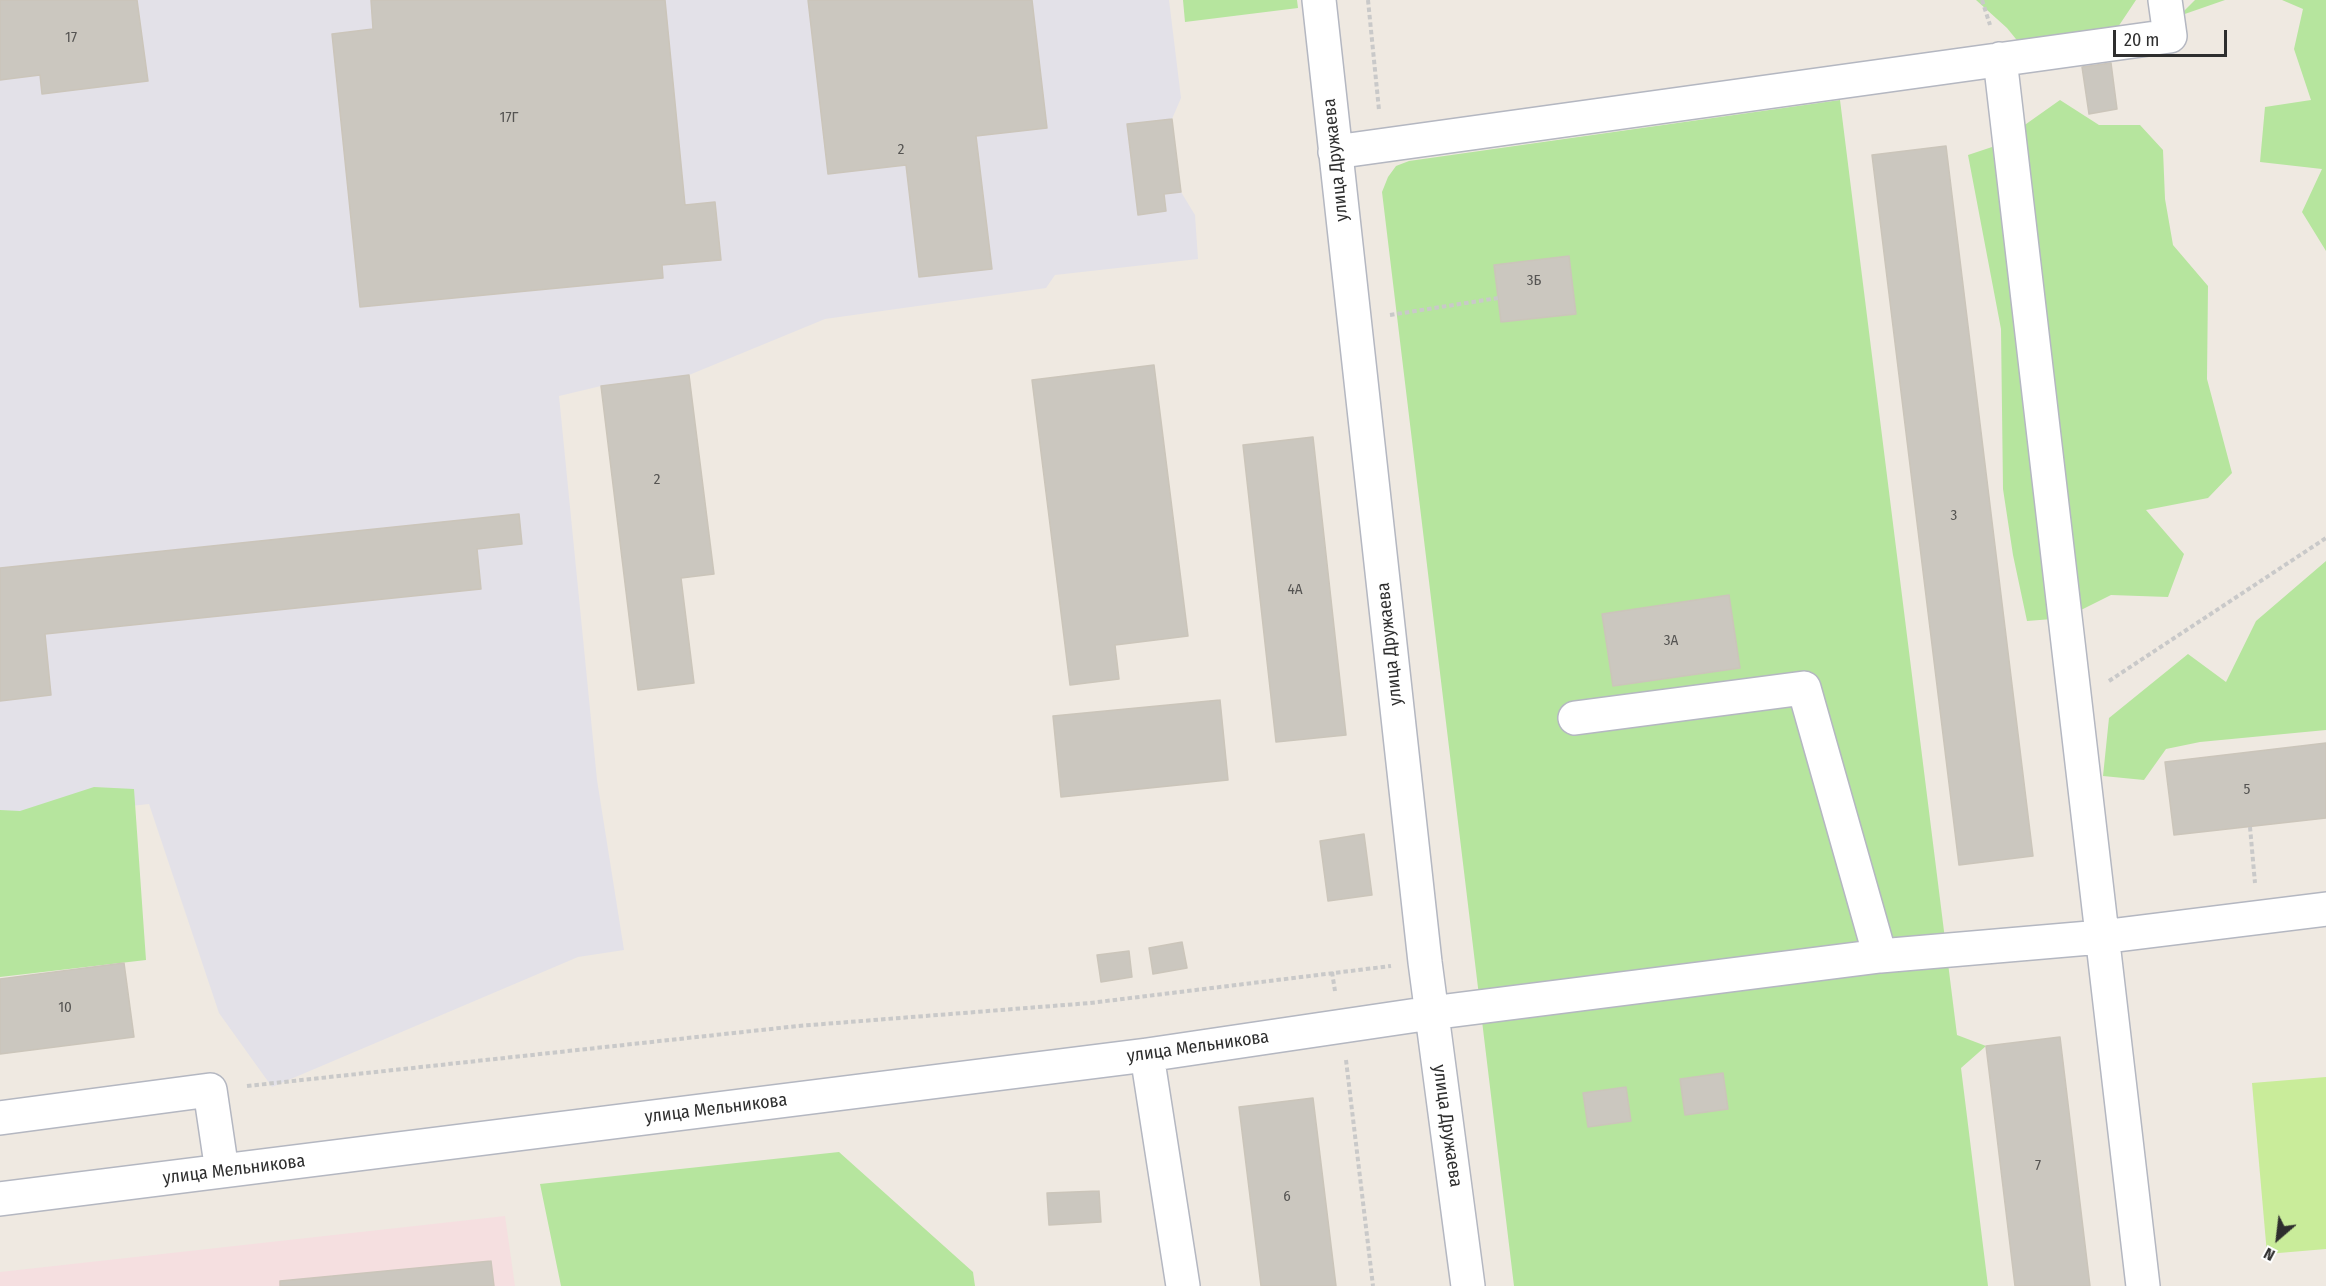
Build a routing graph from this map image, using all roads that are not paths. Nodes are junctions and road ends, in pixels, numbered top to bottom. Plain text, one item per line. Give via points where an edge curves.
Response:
1 (1319, 0) edge
2 (2165, 0) edge
3 (2000, 59) junction
4 (1335, 152) junction
5 (1575, 718) dead end
6 (2326, 909) edge
7 (2101, 937) junction
8 (1880, 956) junction
9 (1431, 1012) junction
10 (1147, 1055) junction
11 (0, 1118) edge
12 (222, 1172) junction
13 (0, 1199) edge
14 (1183, 1286) edge
15 (1468, 1286) edge
16 (2143, 1286) edge

1 - 4 street, улица Дружаева
2 - 3 street via 2170,36
3 - 4 street
3 - 7 street
4 - 9 street, улица Дружаева
5 - 8 street via 1803,688
6 - 7 street, улица Мельникова
7 - 8 street, улица Мельникова
7 - 16 street
8 - 9 street, улица Мельникова
9 - 10 street, улица Мельникова
9 - 15 street, улица Дружаева
10 - 12 street, улица Мельникова
10 - 14 street
11 - 12 street via 210,1090
12 - 13 street, улица Мельникова

